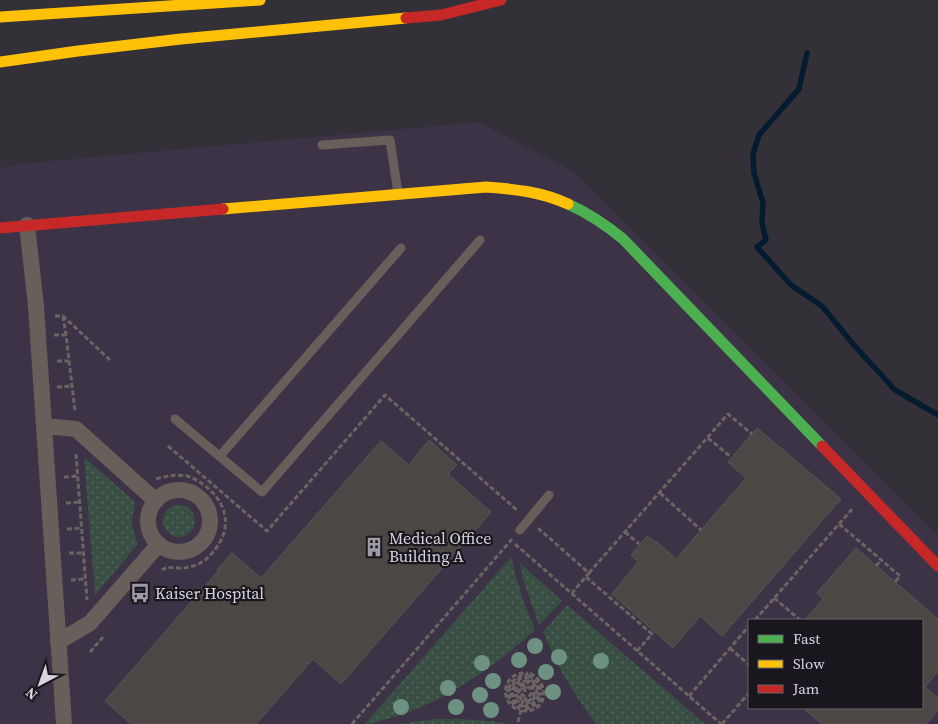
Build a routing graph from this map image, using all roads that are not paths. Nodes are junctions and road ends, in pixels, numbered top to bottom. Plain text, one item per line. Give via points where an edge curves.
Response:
1 (260, 0) edge
2 (501, 0) edge
3 (0, 17) edge
4 (0, 62) edge
5 (322, 145) dead end
6 (398, 195) junction
7 (28, 225) junction
8 (0, 228) edge
9 (480, 240) dead end
10 (401, 248) dead end
11 (176, 419) dead end
12 (44, 426) junction
13 (220, 456) junction
14 (549, 495) dead end
15 (156, 501) junction
16 (520, 530) road end
17 (159, 544) junction
18 (938, 566) edge
19 (58, 642) junction
20 (64, 724) edge

1 - 3 main road
2 - 4 main road via 441,15 181,39
5 - 6 lane via 390,140
6 - 7 main road
6 - 18 main road via 486,187 514,189 557,199 606,225
7 - 8 main road
7 - 12 street
9 - 13 lane via 262,492
10 - 13 lane
11 - 13 lane
12 - 15 street via 76,429
12 - 19 street
14 - 16 lane
15 - 17 street via 148,523
15 - 17 street via 174,491 194,494 208,509 210,519 205,539 188,551 168,550
17 - 19 street via 90,623
19 - 20 street

